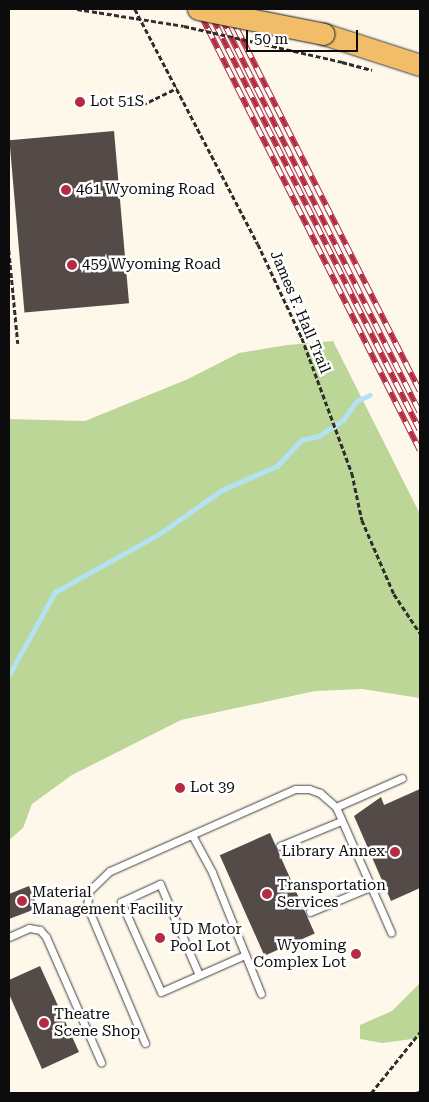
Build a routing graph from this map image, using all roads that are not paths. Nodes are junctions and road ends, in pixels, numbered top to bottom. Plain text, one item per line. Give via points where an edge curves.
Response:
1 (198, 9) edge
2 (420, 65) edge
3 (402, 778) dead end
4 (336, 807) junction
5 (341, 821) junction
6 (192, 835) junction
7 (280, 846) dead end
8 (370, 887) junction
9 (310, 912) dead end
10 (391, 932) dead end
11 (9, 937) edge
12 (246, 955) junction
13 (199, 975) junction
14 (261, 994) dead end
15 (145, 1043) dead end
16 (101, 1062) dead end

1 - 2 main road, bridge via 324,34
3 - 4 lane
4 - 5 lane
4 - 6 lane via 320,793 295,789
5 - 7 lane
5 - 8 lane
6 - 12 lane via 212,872
6 - 15 lane via 110,871 90,892 87,906 90,918
8 - 9 lane
8 - 10 lane
11 - 16 lane via 29,928 40,930 46,937
12 - 13 lane
12 - 14 lane
13 - 13 lane via 161,992 122,902 160,884

